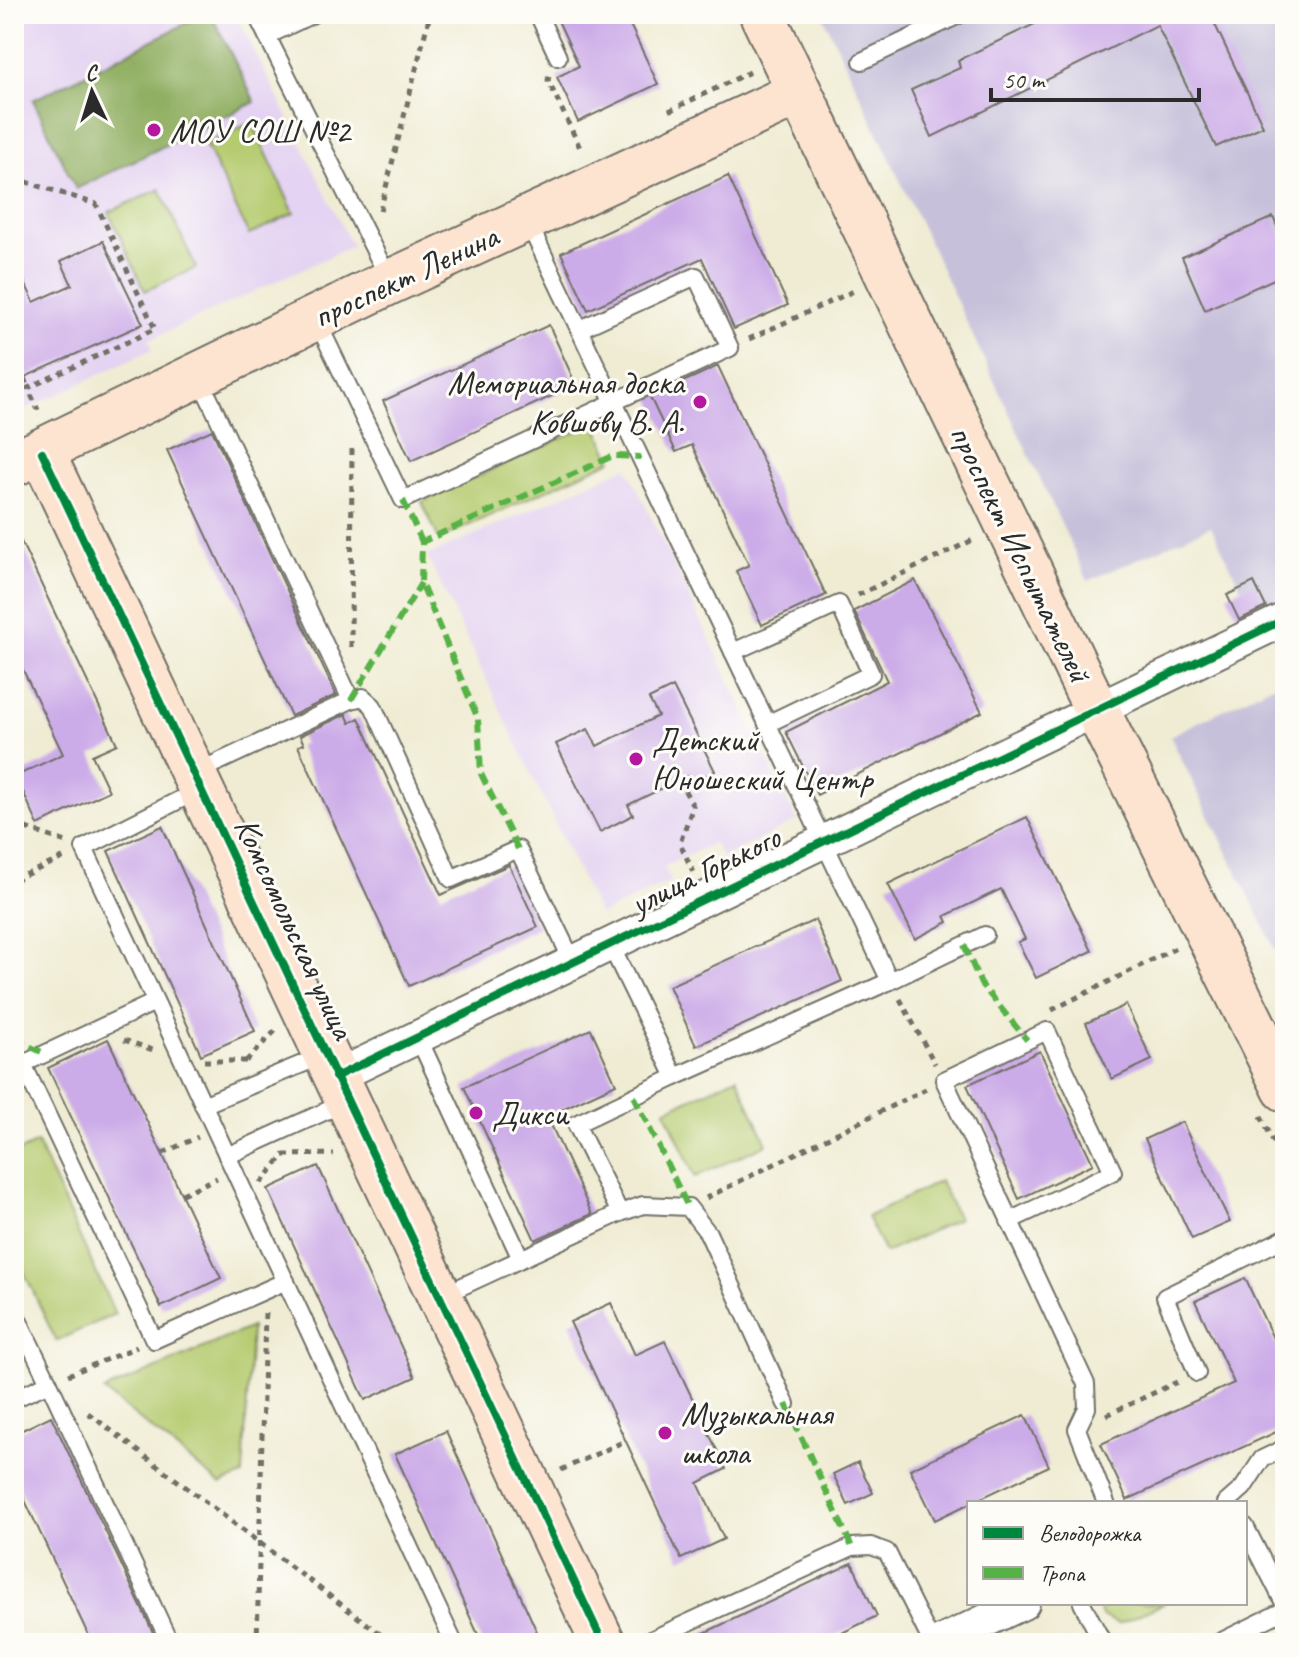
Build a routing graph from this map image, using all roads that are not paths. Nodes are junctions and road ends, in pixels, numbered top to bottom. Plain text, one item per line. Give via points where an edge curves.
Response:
1 (256, 14) edge
2 (313, 14) edge
3 (538, 14) edge
4 (762, 14) edge
5 (961, 14) edge
6 (267, 36) junction
7 (558, 57) road end
8 (862, 61) dead end
9 (799, 93) junction
10 (527, 218) junction
11 (390, 282) junction
12 (315, 318) junction
13 (580, 329) junction
14 (199, 375) junction
15 (614, 402) junction
16 (31, 442) edge
17 (1285, 619) edge
18 (733, 652) junction
19 (351, 700) junction
20 (1096, 709) junction
21 (767, 724) junction
22 (197, 781) junction
23 (822, 841) junction
24 (985, 935) dead end
25 (610, 944) junction
26 (573, 962) junction
27 (890, 981) junction
28 (155, 1002) junction
29 (418, 1037) junction
30 (675, 1077) junction
31 (336, 1078) junction
32 (1285, 1089) edge
33 (203, 1105) junction
34 (230, 1163) junction
35 (620, 1213) junction
36 (1009, 1221) junction
37 (1285, 1238) edge
38 (521, 1259) junction
39 (286, 1281) junction
40 (439, 1296) junction
41 (14, 1311) edge
42 (1197, 1373) road end
43 (49, 1383) junction
44 (14, 1399) edge
45 (786, 1404) dead end
46 (1285, 1448) edge
47 (1105, 1501) edge
48 (1231, 1501) edge
49 (1247, 1530) edge
50 (1019, 1605) edge
51 (1083, 1605) edge
52 (1285, 1608) edge
53 (170, 1643) edge
54 (454, 1643) edge
55 (603, 1643) edge
56 (644, 1643) edge
57 (932, 1643) edge
58 (939, 1643) edge
59 (1103, 1643) edge
60 (1218, 1643) edge

1 - 6 lane
2 - 6 lane
3 - 7 lane
4 - 9 street, проспект Испытателей
5 - 8 lane
6 - 11 lane
9 - 10 street, проспект Ленина
9 - 20 street, проспект Испытателей
10 - 11 street, проспект Ленина
10 - 13 lane
11 - 12 street, проспект Ленина
12 - 14 street, проспект Ленина
12 - 15 lane via 403,500
13 - 15 lane
13 - 15 lane via 696,276 730,348
14 - 16 street, проспект Ленина
14 - 19 lane
15 - 18 lane
16 - 22 street, Комсомольская улица
17 - 20 street, улица Горького
18 - 21 lane
18 - 21 lane via 839,604 871,674
19 - 22 lane
19 - 26 lane via 363,697 373,706 451,879 518,849
20 - 23 street, улица Горького
20 - 32 street, проспект Испытателей
21 - 23 lane
22 - 28 lane via 84,848
22 - 31 street, Комсомольская улица
23 - 25 street, улица Горького
23 - 27 lane
24 - 27 lane
25 - 26 street, улица Горького
25 - 30 lane
26 - 29 street, улица Горького
27 - 30 lane
28 - 33 lane
28 - 39 lane via 23,1064 154,1340
29 - 31 street, улица Горького
29 - 38 lane
30 - 35 lane via 576,1124
31 - 33 lane
31 - 34 lane
31 - 40 street, Комсомольская улица
33 - 34 lane
34 - 39 lane
35 - 38 lane
35 - 45 lane via 643,1205 688,1207 708,1233
36 - 36 lane via 944,1080 1047,1031 1113,1172
36 - 47 lane via 1086,1384 1087,1408 1077,1429
37 - 42 lane via 1165,1297
38 - 40 lane
39 - 54 lane
40 - 55 street, Комсомольская улица
41 - 43 lane
43 - 44 lane
43 - 53 lane
46 - 48 lane via 1262,1459
49 - 52 lane
50 - 58 street
51 - 59 lane
52 - 60 lane
56 - 57 lane via 852,1547 871,1546 887,1552

